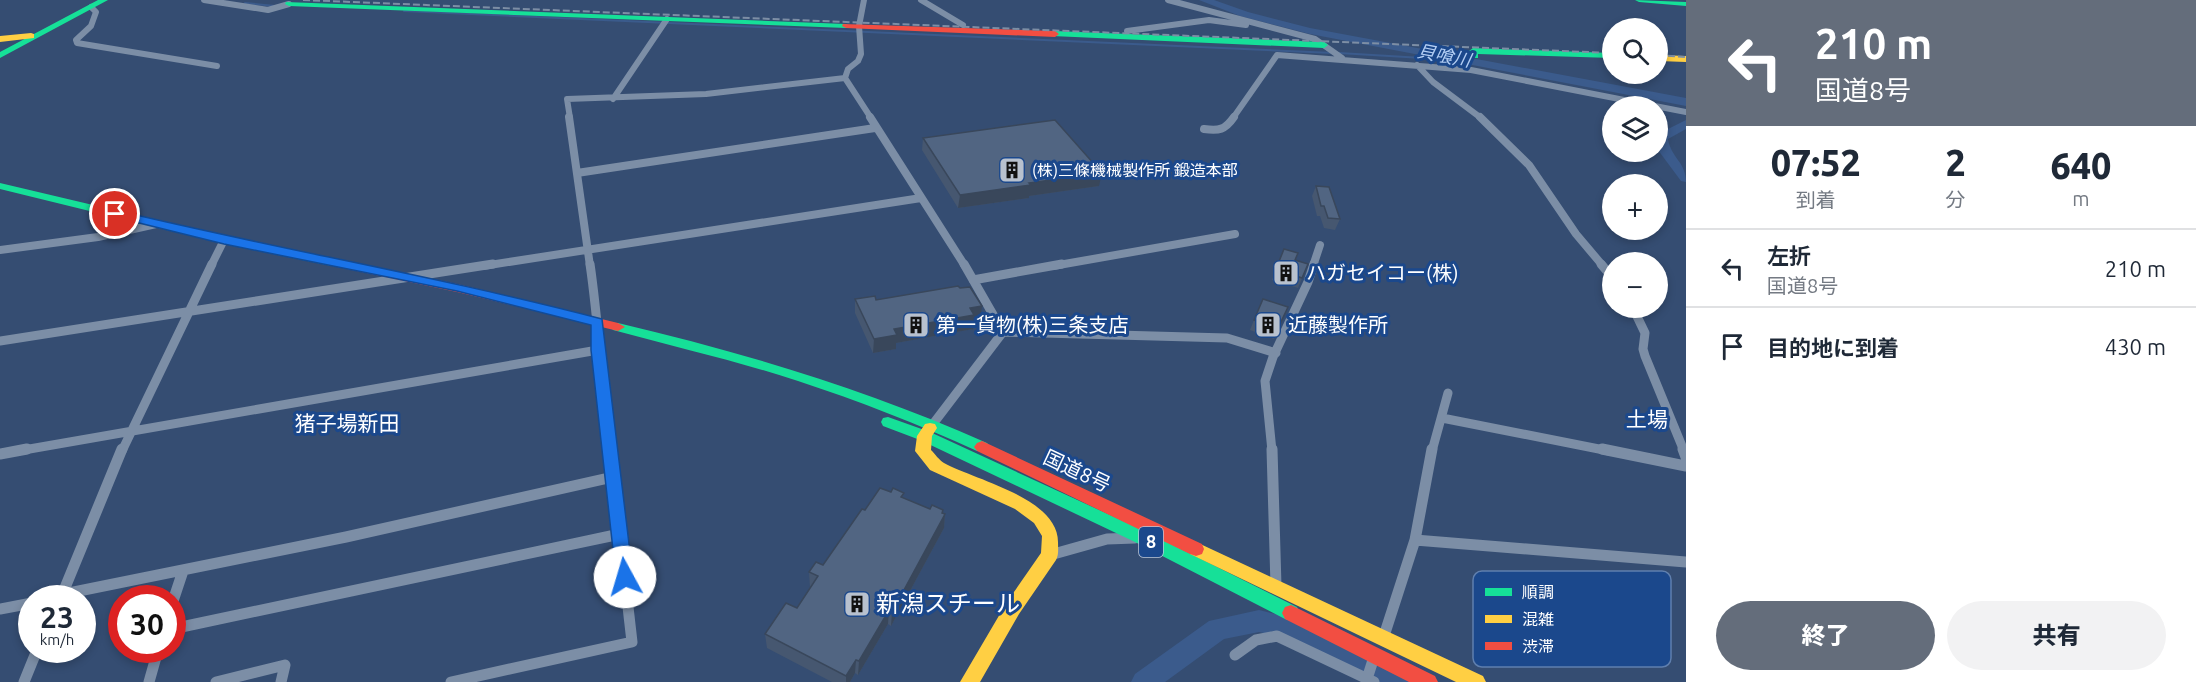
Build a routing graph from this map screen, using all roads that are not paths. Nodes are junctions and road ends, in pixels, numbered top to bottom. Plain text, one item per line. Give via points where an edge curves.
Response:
1 (204, 0) edge
2 (864, 0) edge
3 (921, 0) edge
4 (1168, 0) edge
5 (1184, 0) edge
6 (1639, 0) edge
7 (98, 3) edge
8 (289, 4) joint
9 (1190, 4) junction
10 (1686, 4) edge
11 (665, 21) junction
12 (963, 25) dead end
13 (1257, 25) junction
14 (1127, 31) dead end
15 (859, 32) junction
16 (39, 35) junction
17 (0, 39) edge
18 (1327, 47) junction
19 (0, 55) edge
20 (1602, 56) edge
21 (1341, 57) junction
22 (1668, 58) edge
23 (1686, 59) edge
24 (1417, 65) junction
25 (1474, 65) junction
26 (217, 66) dead end
27 (845, 78) junction
28 (613, 99) junction
29 (1686, 112) edge
30 (875, 128) junction
31 (1204, 129) dead end
32 (577, 173) junction
33 (0, 186) edge
34 (921, 198) junction
35 (156, 224) junction
36 (1235, 234) dead end
37 (224, 240) junction
38 (1320, 244) dead end
39 (586, 249) junction
40 (0, 250) edge
41 (1602, 265) edge
42 (404, 276) junction
43 (973, 280) junction
44 (191, 311) junction
45 (1638, 318) edge
46 (598, 322) junction
47 (1003, 332) junction
48 (0, 340) edge
49 (598, 350) junction
50 (1276, 353) junction
51 (1448, 393) dead end
52 (1442, 418) junction
53 (929, 430) junction
54 (130, 431) junction
55 (0, 454) edge
56 (1686, 457) edge
57 (1686, 466) edge
58 (613, 477) junction
59 (620, 534) junction
60 (1141, 537) junction
61 (1415, 540) junction
62 (1050, 555) junction
63 (1686, 562) edge
64 (183, 571) junction
65 (63, 585) edge
66 (178, 585) edge
67 (1276, 586) junction
68 (96, 589) edge
69 (18, 606) edge
70 (0, 609) edge
71 (186, 626) edge
72 (1383, 638) junction
73 (1235, 655) dead end
74 (1373, 659) junction
75 (32, 663) edge
76 (154, 663) edge
77 (1369, 681) edge
78 (24, 682) edge
79 (149, 682) edge
80 (216, 682) edge
81 (281, 682) edge
82 (451, 682) edge
83 (970, 682) edge
84 (1428, 682) edge
85 (1476, 682) edge

1 - 8 street via 268,10
2 - 15 street
3 - 12 street
4 - 9 street
5 - 9 street
6 - 10 main road
7 - 16 main road
7 - 26 street via 91,29 77,43
8 - 11 main road
9 - 13 street
11 - 15 main road
11 - 28 street
13 - 14 street via 1209,20
13 - 18 street via 1315,39
15 - 18 main road
15 - 27 street via 861,54
16 - 17 main road
16 - 19 main road
18 - 21 street
20 - 25 main road via 1473,51
21 - 24 street
21 - 31 street via 1277,55 1228,126 1218,131
22 - 23 main road
24 - 25 street
24 - 41 street via 1479,116 1529,165
25 - 29 street
27 - 28 street via 778,90
27 - 30 street
28 - 32 street via 567,99
30 - 32 street
30 - 34 street
32 - 39 street
33 - 35 main road, 国道8号 / 8
34 - 39 street
34 - 43 street
35 - 37 main road, 国道8号 / 8
35 - 40 street via 131,232
36 - 43 street
37 - 42 main road, 国道8号 / 8
37 - 44 street
38 - 50 street via 1308,282
39 - 42 street
39 - 46 street
42 - 44 street
42 - 46 main road, 国道8号 / 8
43 - 47 street
44 - 48 street
44 - 54 street
45 - 56 street via 1645,333 1642,349
46 - 49 street
46 - 53 main road, 国道8号 / 8 via 800,378
47 - 50 street via 1227,338
47 - 53 street
49 - 54 street
49 - 58 street
50 - 67 street via 1265,381 1273,461
51 - 52 street
52 - 57 street
52 - 61 street via 1430,456
53 - 60 main road, 国道8号 / 8
53 - 62 main road via 923,452 936,466 1021,504 1041,518 1050,534
53 - 67 main road, 国道8号 / 8
54 - 55 street
54 - 65 street
58 - 59 street
58 - 64 street
59 - 71 street
59 - 82 street via 632,642
60 - 62 street via 1107,539
60 - 74 main road, 国道8号 / 8
61 - 63 street
61 - 72 street
62 - 83 main road via 1013,608
64 - 66 street
64 - 68 street
67 - 72 main road, 国道8号 / 8
69 - 70 street
72 - 74 street
72 - 85 main road, 国道8号 / 8
73 - 77 street via 1256,640 1277,636
74 - 77 street
74 - 84 main road, 国道8号 / 8
75 - 78 street
76 - 79 street
80 - 81 street via 285,665

